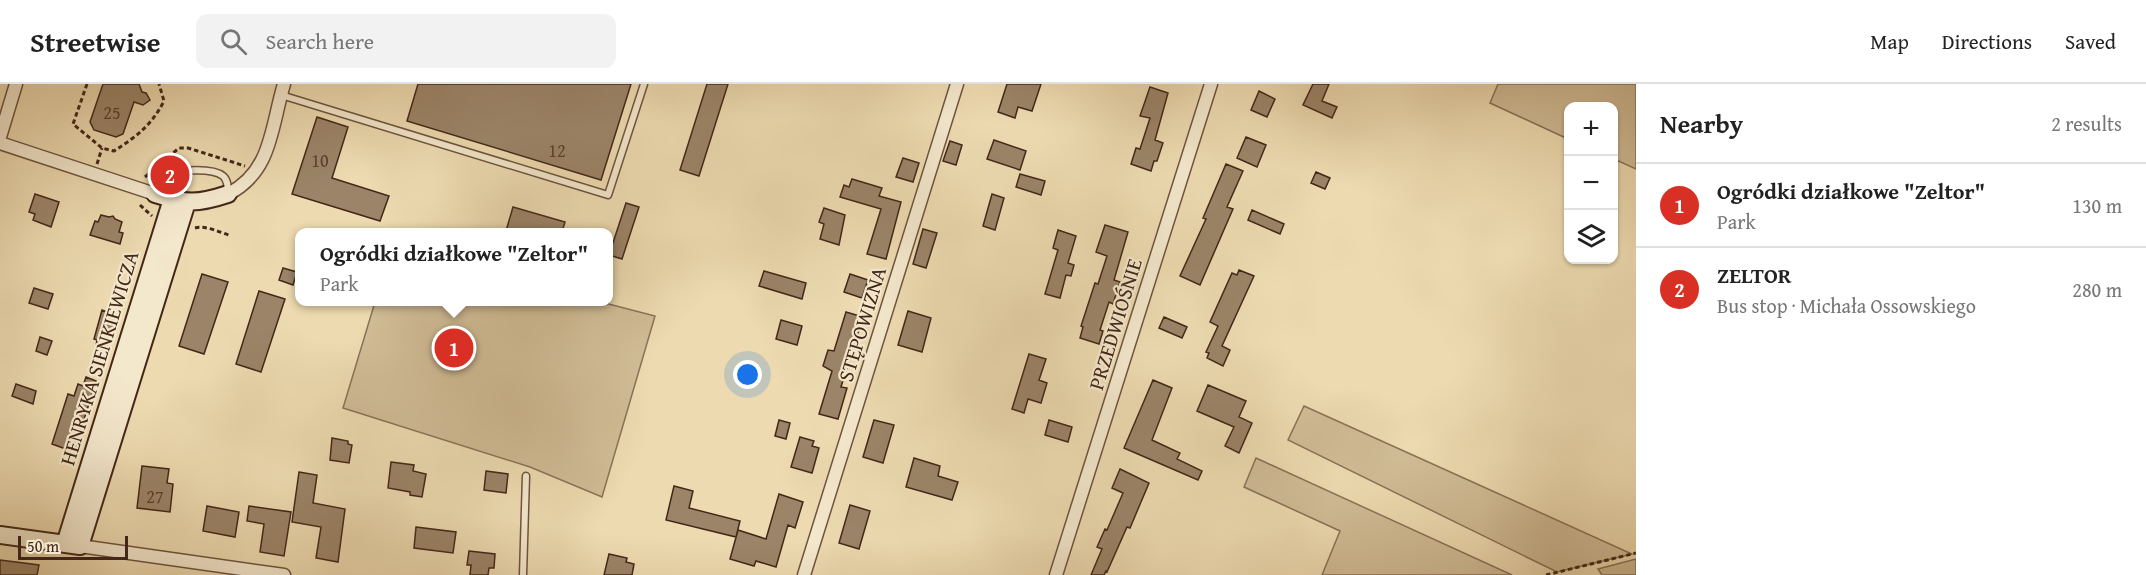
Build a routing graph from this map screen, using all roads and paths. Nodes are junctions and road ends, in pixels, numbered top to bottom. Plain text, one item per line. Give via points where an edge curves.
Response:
1 (16, 84) edge
2 (87, 84) edge
3 (159, 84) edge
4 (644, 84) edge
5 (957, 84) edge
6 (1210, 84) edge
7 (282, 90) edge
8 (0, 137) edge
9 (0, 143) edge
10 (102, 148) junction
11 (96, 165) dead end
12 (251, 168) dead end
13 (144, 178) dead end
14 (155, 194) junction
15 (228, 194) junction
16 (179, 200) junction
17 (526, 476) dead end
18 (0, 535) edge
19 (73, 545) junction
20 (1636, 553) edge
21 (259, 573) edge
22 (284, 575) edge
23 (523, 575) edge
24 (804, 575) edge
25 (1056, 575) edge
26 (1546, 575) edge

1 - 8 street
2 - 10 path via 73,124
3 - 10 path via 164,101 155,119 114,151
4 - 7 lane via 608,195
5 - 24 street, STĘPOWIZNA
6 - 25 street, PRZEDWIOŚNIE
7 - 15 street via 260,166 251,180
9 - 14 street
10 - 11 path
12 - 13 path via 179,148
14 - 15 lane via 170,175 188,170 224,176
14 - 16 street
15 - 16 street via 208,201
16 - 19 street, HENRYKA SIENKIEWICZA
17 - 23 lane
18 - 19 street
19 - 21 street
20 - 26 path
21 - 22 street

